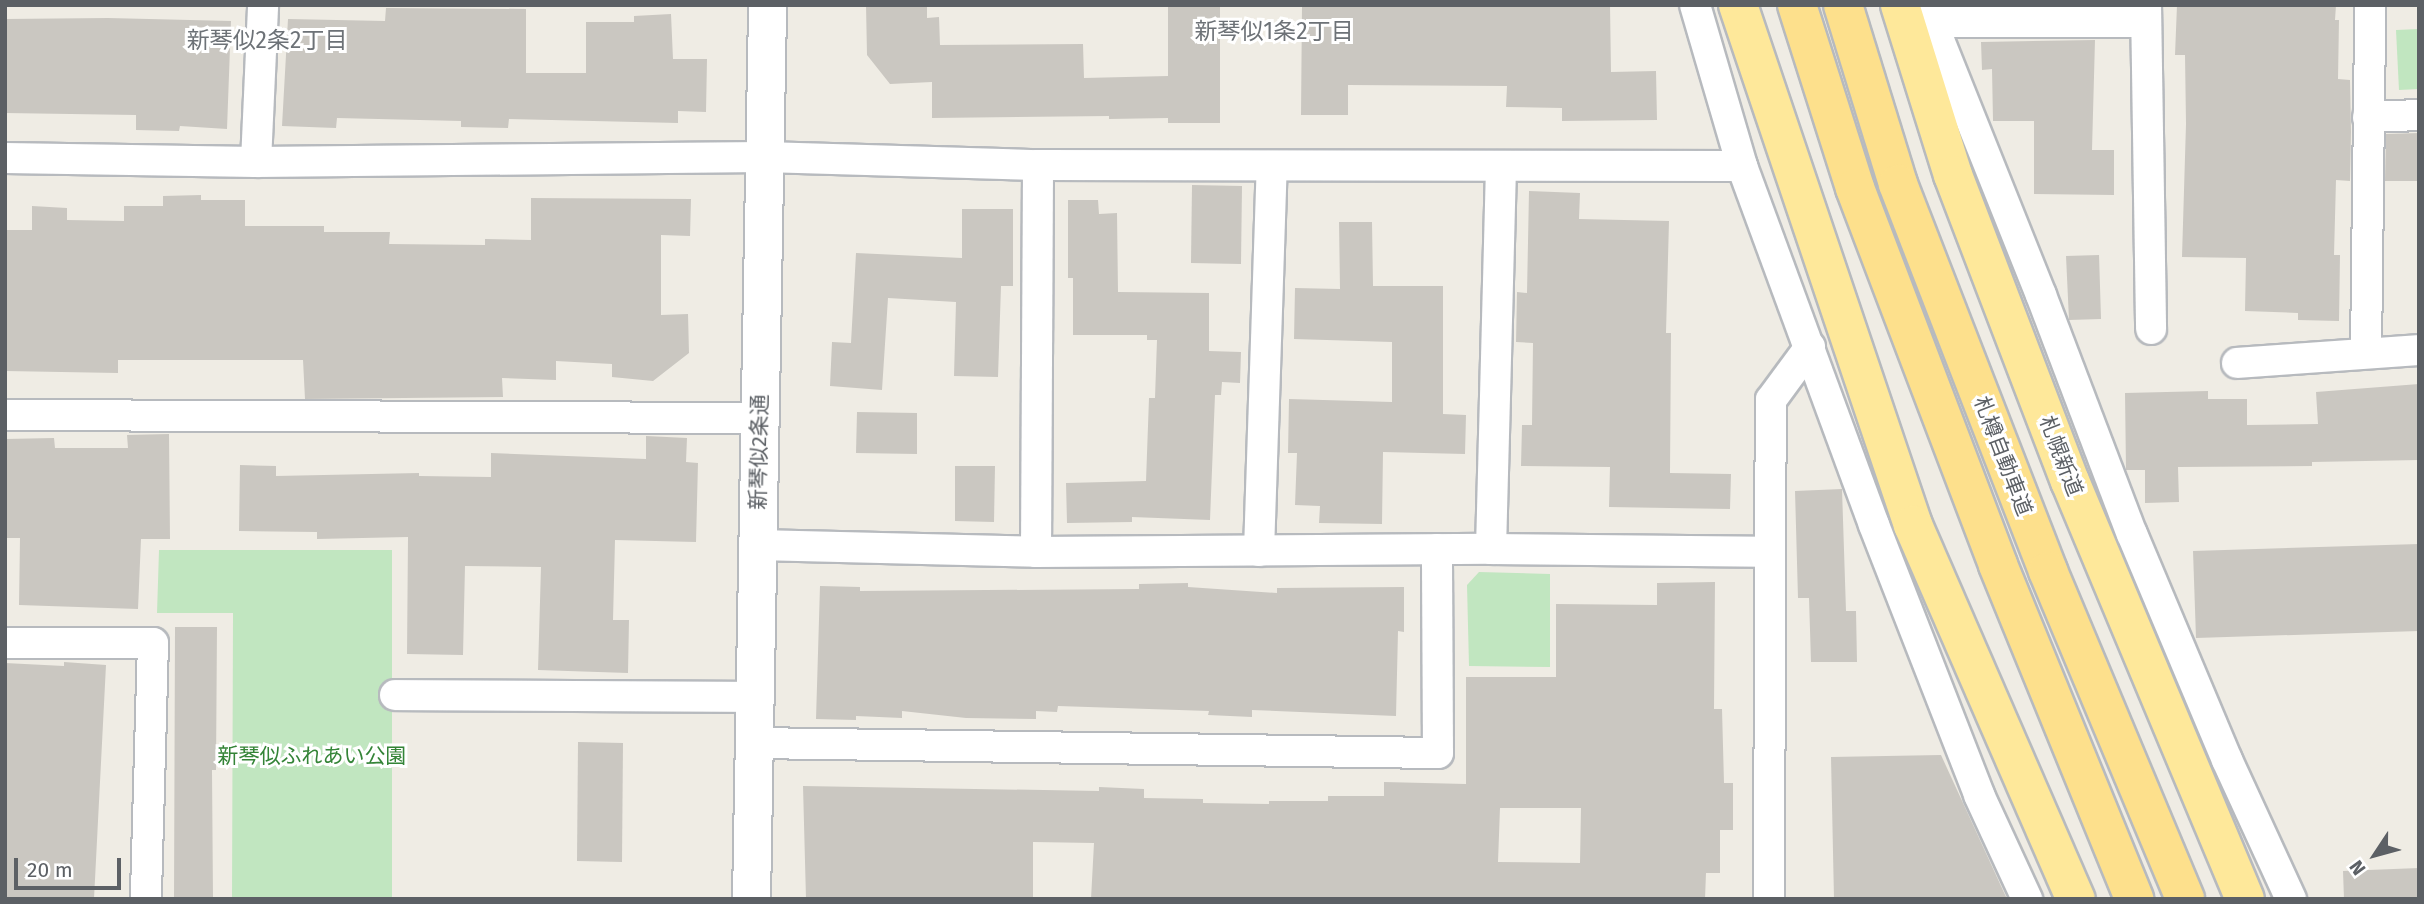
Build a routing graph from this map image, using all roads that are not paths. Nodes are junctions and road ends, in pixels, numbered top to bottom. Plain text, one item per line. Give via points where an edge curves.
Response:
1 (263, 5) edge
2 (767, 5) edge
3 (1695, 5) edge
4 (1738, 5) edge
5 (1797, 5) edge
6 (1843, 5) edge
7 (2370, 5) edge
8 (1918, 11) edge
9 (2146, 13) edge
10 (2419, 115) edge
11 (2368, 117) junction
12 (764, 157) junction
13 (5, 158) edge
14 (256, 162) junction
15 (1038, 165) junction
16 (1272, 166) junction
17 (1501, 166) junction
18 (1742, 166) junction
19 (2151, 329) dead end
20 (1810, 347) junction
21 (2419, 350) edge
22 (2366, 353) junction
23 (2237, 363) dead end
24 (5, 415) edge
25 (760, 418) junction
26 (757, 545) junction
27 (1437, 549) junction
28 (1491, 549) junction
29 (1259, 551) junction
30 (1036, 552) junction
31 (1770, 552) junction
32 (5, 643) edge
33 (394, 695) dead end
34 (754, 697) junction
35 (754, 743) junction
36 (146, 899) edge
37 (751, 899) edge
38 (1769, 899) edge
39 (2027, 899) edge
40 (2076, 899) edge
41 (2134, 899) edge
42 (2185, 899) edge
43 (2245, 899) edge
44 (2291, 899) edge

1 - 14 street
2 - 12 street, 新琴似2条通
3 - 18 street
4 - 40 highway via 1913,525
5 - 41 highway, 札樽自動車道 via 1855,188 1998,565
6 - 42 highway, 札樽自動車道 via 1898,184 2048,571
7 - 11 street
8 - 9 street
8 - 43 highway, 札幌新道 via 1953,175 2070,481
8 - 44 street via 2041,295 2132,534
9 - 19 street
10 - 11 street
11 - 22 street
12 - 14 street
12 - 15 street
12 - 25 street, 新琴似2条通
13 - 14 street
15 - 16 street
15 - 30 street
16 - 17 street
16 - 29 street
17 - 18 street
17 - 28 street
18 - 20 street
20 - 31 street via 1772,400
20 - 39 street via 1979,795
21 - 22 street
22 - 23 street
24 - 25 street
25 - 26 street, 新琴似2条通
26 - 30 street
26 - 34 street, 新琴似2条通
27 - 28 street
27 - 29 street
27 - 35 street via 1438,753
28 - 31 street
29 - 30 street
31 - 38 street
32 - 36 street via 153,643
33 - 34 street
34 - 35 street, 新琴似2条通
35 - 37 street, 新琴似2条通

